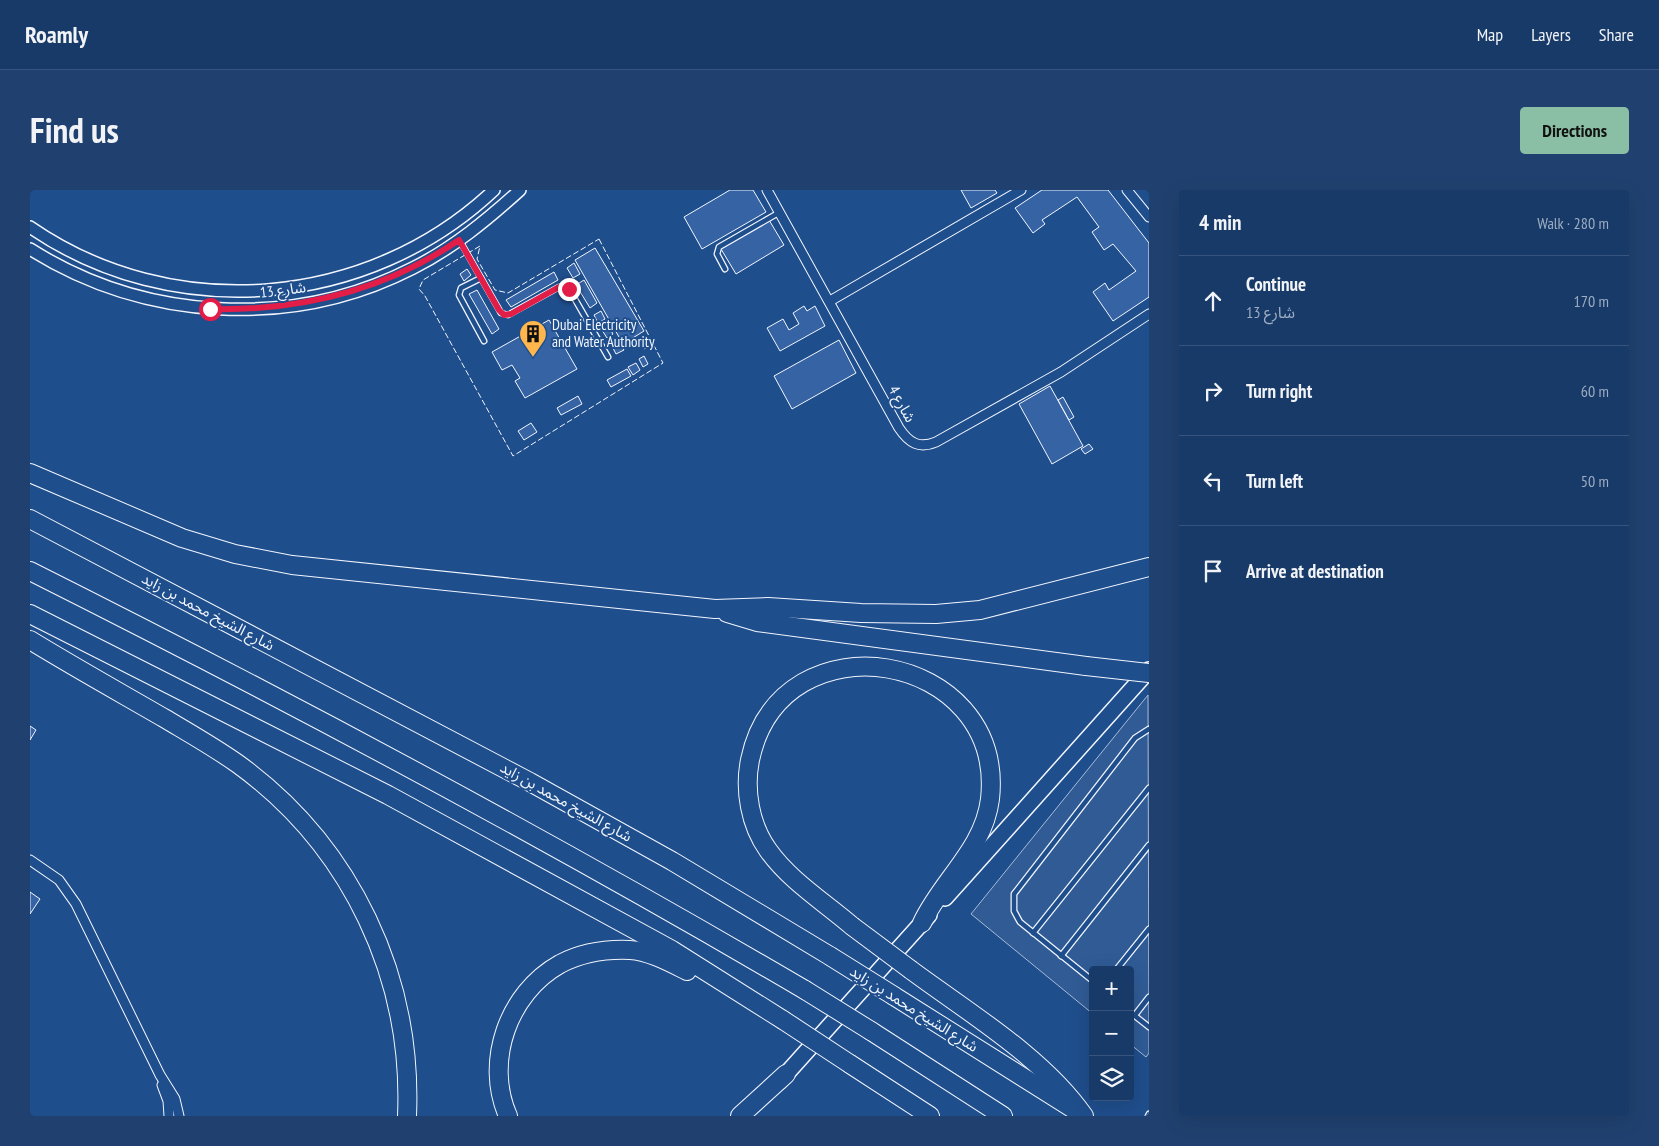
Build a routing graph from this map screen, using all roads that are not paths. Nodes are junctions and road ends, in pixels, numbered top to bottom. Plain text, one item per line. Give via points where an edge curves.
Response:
1 (494, 190) edge
2 (520, 190) edge
3 (767, 190) edge
4 (1020, 190) edge
5 (1128, 190) edge
6 (780, 212) junction
7 (1149, 218) edge
8 (30, 227) edge
9 (459, 240) junction
10 (30, 248) edge
11 (725, 269) dead end
12 (481, 278) junction
13 (830, 301) junction
14 (1149, 314) edge
15 (484, 341) dead end
16 (608, 357) dead end
17 (30, 473) edge
18 (30, 519) edge
19 (1149, 567) edge
20 (30, 571) edge
21 (714, 609) junction
22 (30, 614) edge
23 (30, 640) edge
24 (1149, 671) edge
25 (1149, 729) edge
26 (1149, 788) edge
27 (1149, 845) edge
28 (30, 860) edge
29 (922, 923) junction
30 (1149, 929) edge
31 (1033, 933) junction
32 (1061, 956) junction
33 (1119, 966) edge
34 (1089, 978) edge
35 (1149, 997) edge
36 (768, 1009) junction
37 (1135, 1015) joint
38 (1149, 1027) edge
39 (786, 1074) junction
40 (160, 1075) junction
41 (169, 1116) edge
42 (179, 1116) edge
43 (406, 1116) edge
44 (508, 1116) edge
45 (740, 1116) edge
46 (749, 1116) edge
47 (930, 1116) edge
48 (1003, 1116) edge
49 (1084, 1116) edge

1 - 8 street, شارع 13 via 435,236 378,265 317,284 262,291 190,289 143,279 75,254
2 - 9 street, شارع 13
3 - 6 street, شارع 4
4 - 13 street
5 - 7 street
6 - 11 lane via 719,247 717,254
6 - 13 street, شارع 4
9 - 10 street, شارع 13 via 412,269 355,291 298,305 247,309 192,307 139,296 84,277
9 - 12 lane
12 - 15 lane via 461,288 459,295
12 - 16 lane via 504,315 559,287 569,289
13 - 14 street, شارع 4 via 904,435 918,445 926,446 1061,372
17 - 21 highway via 182,538 292,566
18 - 49 highway, شارع الشيخ محمد بن زايد, bridge via 539,787 672,861
19 - 21 highway via 971,611 936,614 768,607
20 - 48 highway, bridge via 233,673 642,894 872,1031
21 - 24 highway, bridge via 757,622 1086,666
22 - 36 highway via 388,795 672,950
23 - 43 highway via 238,764 272,792 317,838 364,909 390,974 405,1043
24 - 29 main road
25 - 31 lane via 1135,738 1016,888 1012,900 1014,912
26 - 31 lane
27 - 32 lane
28 - 40 street via 48,870 69,891
29 - 39 main road
29 - 49 highway, bridge via 935,898 981,832 990,799 985,749 970,718 930,682 894,668 854,666 816,676 799,686 773,710 752,752 747,786 753,819 767,849 790,874 852,926 1043,1069 1064,1089
30 - 33 lane
31 - 32 lane
32 - 34 lane
35 - 37 lane
36 - 44 highway via 746,1004 668,962 632,950 594,952 560,964 530,987 510,1016 501,1046 498,1076
36 - 47 highway, bridge
37 - 38 lane
39 - 45 highway
39 - 46 main road
40 - 41 street
40 - 42 street via 175,1099

